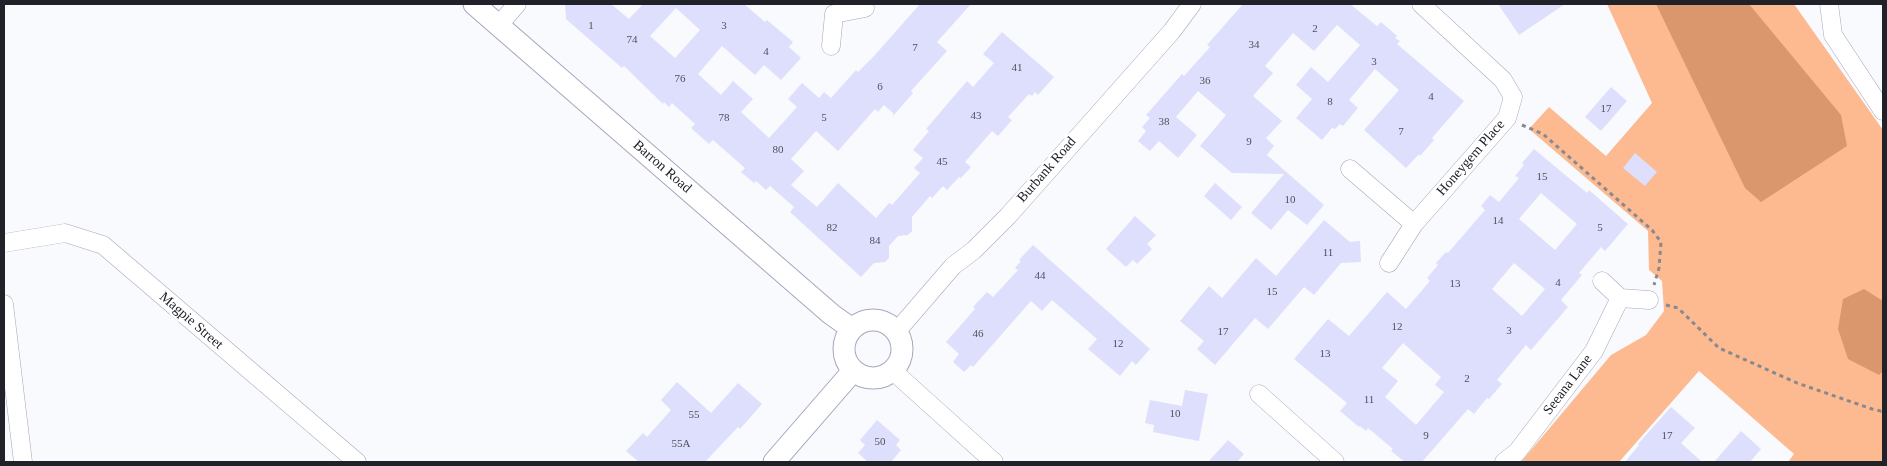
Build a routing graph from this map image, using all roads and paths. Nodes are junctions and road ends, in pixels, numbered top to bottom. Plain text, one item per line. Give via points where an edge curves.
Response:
1 (474, 4) edge
2 (517, 4) edge
3 (1192, 4) edge
4 (1421, 4) edge
5 (1829, 4) edge
6 (866, 8) dead end
7 (828, 9) edge
8 (499, 25) junction
9 (831, 46) dead end
10 (1883, 111) edge
11 (1507, 118) junction
12 (1350, 169) dead end
13 (1414, 224) junction
14 (4, 243) edge
15 (1388, 263) dead end
16 (1602, 281) dead end
17 (1620, 298) junction
18 (1649, 300) junction
19 (4, 304) edge
20 (852, 329) junction
21 (897, 331) junction
22 (853, 371) junction
23 (894, 371) junction
24 (1259, 394) dead end
25 (1883, 409) edge
26 (23, 462) edge
27 (357, 462) edge
28 (774, 462) edge
29 (994, 462) edge
30 (1335, 462) edge
31 (1504, 462) edge

1 - 8 street, Barron Road
2 - 8 street
3 - 21 street, Burbank Road via 1172,31 1008,216 937,282
4 - 11 street, Honeygem Place via 1503,80 1513,97
5 - 10 street via 1833,35
6 - 7 street
7 - 9 street
8 - 20 street, Barron Road
11 - 13 street, Honeygem Place
11 - 18 path via 1543,134 1652,230 1661,242 1660,268
12 - 13 street
13 - 15 street, Honeygem Place
14 - 27 street, Magpie Street via 66,233 103,245
16 - 17 street
17 - 18 street
17 - 31 street, Seeana Lane via 1594,351 1517,452
18 - 25 path via 1678,308 1719,348 1797,383 1872,409
19 - 26 street
20 - 21 street via 875,320 884,321
20 - 22 street via 844,346 847,364
21 - 23 street via 903,348
22 - 23 street via 869,379
22 - 28 street
23 - 29 street
24 - 30 street

